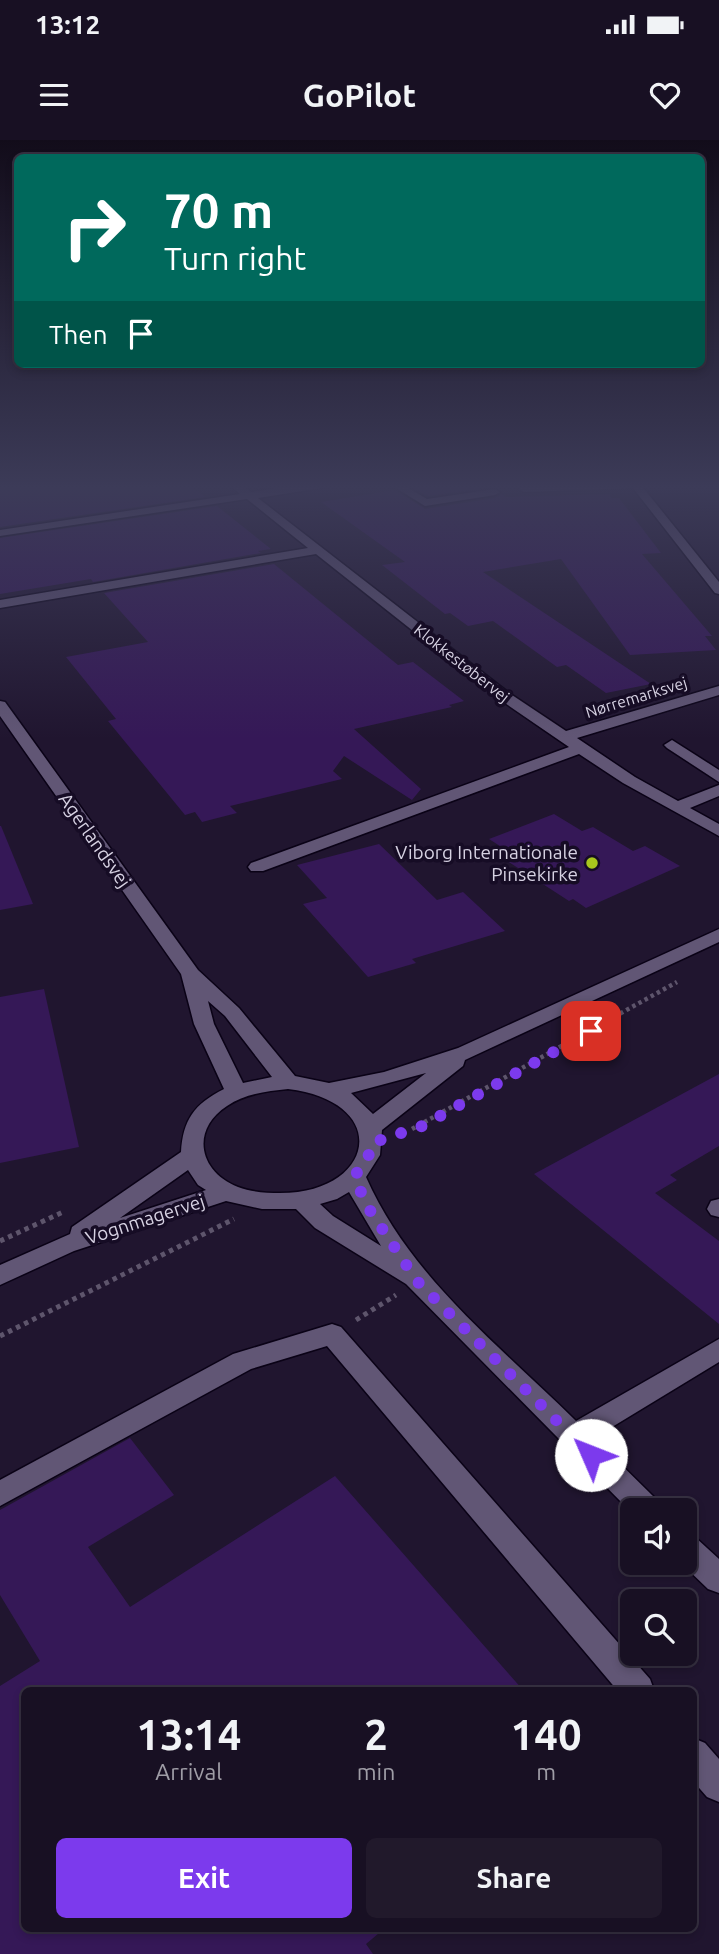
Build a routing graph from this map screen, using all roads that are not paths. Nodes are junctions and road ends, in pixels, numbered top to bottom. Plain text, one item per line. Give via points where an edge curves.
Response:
1 (204, 570) edge
2 (345, 570) edge
3 (703, 570) edge
4 (719, 590) edge
5 (0, 604) edge
6 (719, 690) edge
7 (0, 705) edge
8 (563, 737) junction
9 (672, 745) dead end
10 (580, 748) junction
11 (719, 777) edge
12 (719, 790) edge
13 (678, 807) junction
14 (719, 831) edge
15 (257, 867) dead end
16 (719, 935) edge
17 (191, 974) junction
18 (465, 1053) junction
19 (288, 1082) junction
20 (330, 1090) junction
21 (236, 1092) junction
22 (371, 1136) junction
23 (192, 1156) junction
24 (354, 1176) junction
25 (226, 1192) junction
26 (302, 1201) junction
27 (65, 1245) junction
28 (0, 1276) edge
29 (417, 1281) junction
30 (719, 1349) edge
31 (572, 1437) junction
32 (0, 1494) edge
33 (636, 1498) edge
34 (697, 1558) edge
35 (719, 1579) edge
36 (635, 1687) edge
37 (697, 1760) edge
38 (719, 1785) edge

1 - 5 street
2 - 8 street, Klokkestøbervej
3 - 4 street
6 - 8 street, Nørremarksvej
7 - 17 street, Agerlandsvej
8 - 10 street, Klokkestøbervej
9 - 11 street
10 - 13 street, Klokkestøbervej
10 - 15 street
12 - 13 street
13 - 14 street, Klokkestøbervej
16 - 18 street
17 - 19 street, Agerlandsvej via 232,1012
17 - 21 street, Agerlandsvej via 204,1024
18 - 20 street via 388,1078
18 - 22 street
19 - 20 street
19 - 21 street
20 - 22 street via 362,1113
21 - 23 street via 213,1104 198,1121 191,1140
22 - 24 street via 367,1161
23 - 25 street via 205,1176
23 - 27 street, Vognmagervej
24 - 26 street via 331,1192
24 - 29 street via 367,1206
25 - 26 street via 267,1203
25 - 27 street, Vognmagervej
26 - 29 street via 324,1222
27 - 28 street, Vognmagervej
29 - 31 street
30 - 31 street
31 - 33 street
32 - 36 street via 242,1361 332,1334
34 - 35 street
37 - 38 street

